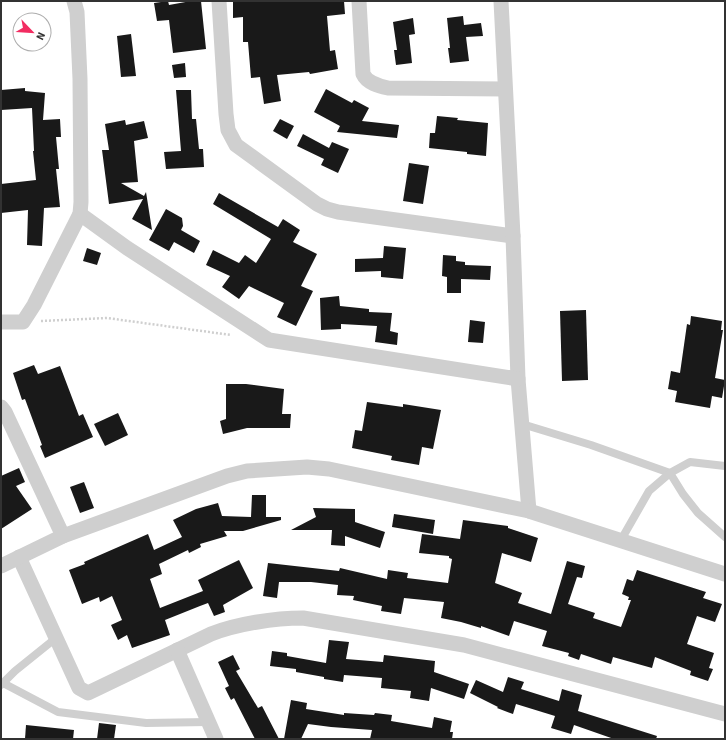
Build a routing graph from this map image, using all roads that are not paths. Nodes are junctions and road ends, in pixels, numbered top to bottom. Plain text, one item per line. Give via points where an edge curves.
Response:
1 (74, 1) edge
2 (219, 1) edge
3 (359, 1) edge
4 (501, 1) edge
5 (505, 89) junction
6 (80, 214) junction
7 (513, 236) junction
8 (1, 322) edge
9 (518, 379) junction
10 (1, 408) edge
11 (522, 424) junction
12 (725, 466) edge
13 (670, 473) junction
14 (529, 511) junction
15 (63, 536) junction
16 (725, 537) edge
17 (621, 540) junction
18 (19, 557) junction
19 (1, 566) edge
20 (725, 574) edge
21 (56, 638) junction
22 (177, 650) junction
23 (2, 684) edge
24 (725, 714) edge
25 (208, 722) junction
26 (216, 739) edge

1 - 6 street via 77,12 80,79
2 - 7 street via 226,114 228,130 236,145 327,209
3 - 5 street via 363,74 370,81 388,88
4 - 5 street
5 - 7 street
6 - 8 street via 23,322
6 - 9 street via 127,248 269,340
7 - 9 street
9 - 11 street
10 - 15 street
11 - 13 lane
11 - 14 street
12 - 13 lane via 690,462
13 - 16 lane via 698,513
13 - 17 lane via 649,491
14 - 15 street via 328,469 307,467 227,476
14 - 17 street
15 - 18 street
17 - 20 street
18 - 19 street
18 - 21 street
21 - 22 street via 79,688 88,693
21 - 23 lane via 14,671
22 - 24 street via 223,629 279,619 303,618 464,645
22 - 25 street
23 - 25 lane via 58,712 146,723
25 - 26 street

